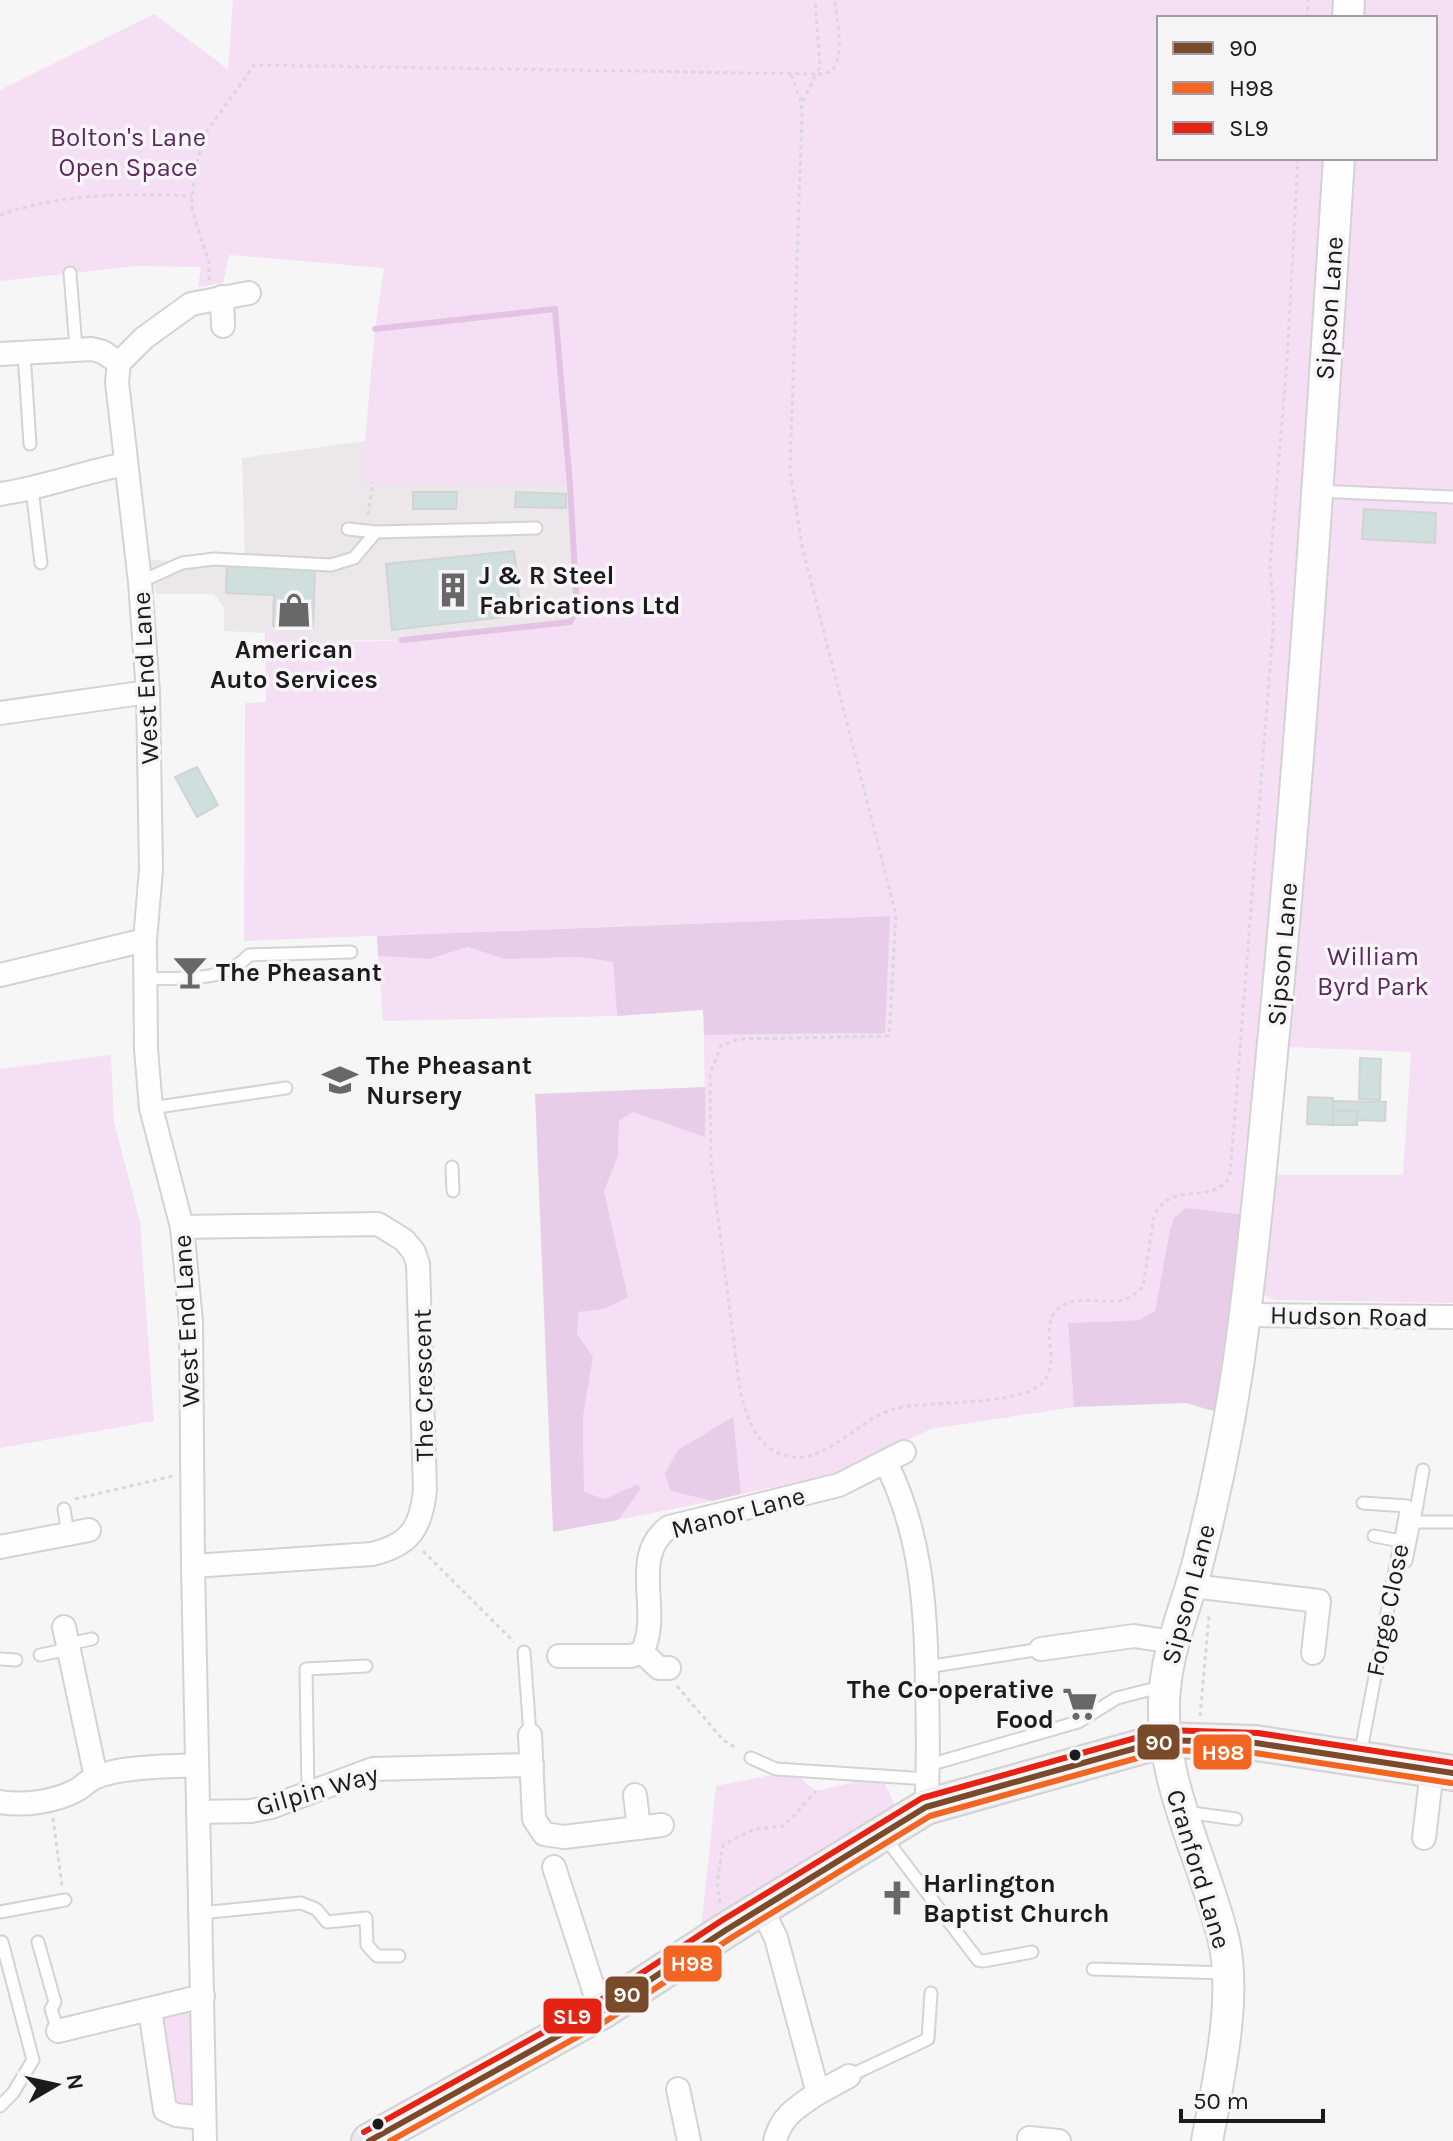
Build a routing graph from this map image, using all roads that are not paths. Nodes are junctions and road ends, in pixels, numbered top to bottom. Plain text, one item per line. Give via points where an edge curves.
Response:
1 (1339, 160) edge
2 (70, 273) dead end
3 (215, 291) junction
4 (249, 293) dead end
5 (223, 326) dead end
6 (76, 348) junction
7 (24, 353) junction
8 (0, 354) edge
9 (119, 363) junction
10 (30, 444) dead end
11 (126, 464) junction
12 (32, 489) junction
13 (1317, 491) junction
14 (0, 494) edge
15 (1453, 497) edge
16 (536, 528) dead end
17 (348, 529) dead end
18 (371, 531) junction
19 (41, 563) dead end
20 (140, 582) junction
21 (148, 692) junction
22 (0, 713) edge
23 (145, 940) junction
24 (351, 952) dead end
25 (0, 975) edge
26 (144, 979) junction
27 (286, 1088) dead end
28 (151, 1108) junction
29 (452, 1167) dead end
30 (453, 1191) dead end
31 (182, 1227) junction
32 (1245, 1315) junction
33 (1453, 1317) edge
34 (1423, 1470) dead end
35 (1363, 1503) dead end
36 (63, 1505) road end
37 (1414, 1522) junction
38 (1453, 1522) edge
39 (78, 1532) joint
40 (1374, 1536) dead end
41 (1401, 1541) junction
42 (0, 1547) edge
43 (1406, 1561) dead end
44 (193, 1566) junction
45 (1202, 1587) junction
46 (92, 1639) dead end
47 (67, 1640) junction
48 (1173, 1642) junction
49 (1041, 1649) joint
50 (524, 1652) road end
51 (642, 1652) junction
52 (1313, 1653) dead end
53 (40, 1655) dead end
54 (559, 1656) dead end
55 (0, 1659) edge
56 (16, 1660) dead end
57 (366, 1666) dead end
58 (927, 1667) junction
59 (669, 1668) road end
60 (1165, 1686) junction
61 (530, 1735) joint
62 (1165, 1740) junction
63 (1360, 1757) junction
64 (751, 1758) road end
65 (197, 1765) junction
66 (532, 1765) junction
67 (1447, 1768) edge
68 (96, 1777) junction
69 (928, 1783) junction
70 (308, 1792) junction
71 (635, 1795) dead end
72 (0, 1802) edge
73 (198, 1812) junction
74 (1183, 1812) junction
75 (1236, 1819) dead end
76 (662, 1825) dead end
77 (639, 1828) junction
78 (883, 1835) junction
79 (1424, 1838) dead end
80 (554, 1867) dead end
81 (63, 1901) road end
82 (762, 1909) junction
83 (0, 1912) edge
84 (200, 1913) junction
85 (2, 1942) dead end
86 (38, 1942) dead end
87 (1032, 1952) dead end
88 (399, 1956) dead end
89 (1093, 1969) dead end
90 (1228, 1973) junction
91 (931, 1993) dead end
92 (203, 1996) junction
93 (150, 2010) junction
94 (601, 2012) junction
95 (58, 2031) joint
96 (849, 2076) joint
97 (678, 2089) dead end
98 (818, 2093) junction
99 (0, 2106) edge
100 (204, 2130) edge
101 (1029, 2138) dead end
102 (369, 2141) edge
103 (689, 2141) edge
104 (775, 2141) edge
105 (1059, 2141) edge
106 (1207, 2141) edge

1 - 13 street, Sipson Lane
2 - 6 lane
3 - 4 street
3 - 5 street
3 - 9 street via 144,338
6 - 7 street
6 - 9 street via 103,352
7 - 8 street
7 - 10 lane
9 - 11 street, West End Lane
11 - 12 street
11 - 20 street, West End Lane
12 - 14 street
12 - 19 lane
13 - 15 lane
13 - 32 street, Sipson Lane via 1292,845
16 - 18 lane
17 - 18 lane
18 - 20 lane via 347,564 214,559 182,563
20 - 21 street, West End Lane
21 - 22 street
21 - 23 street, West End Lane via 151,870
23 - 25 street
23 - 26 street, West End Lane
24 - 26 lane via 249,955 226,974
26 - 28 street, West End Lane
27 - 28 lane
28 - 31 street, West End Lane
29 - 30 lane
31 - 44 street, West End Lane via 191,1322
31 - 44 street, The Crescent via 378,1224 414,1252 421,1289 425,1490 423,1509 409,1537 372,1554
32 - 33 street, Hudson Road
32 - 45 street, Sipson Lane
34 - 37 lane
35 - 41 lane, Forge Close via 1407,1506
36 - 39 lane
37 - 38 lane
37 - 43 lane
39 - 42 street
40 - 41 lane
41 - 63 lane, Forge Close
44 - 65 street, West End Lane
45 - 48 street, Sipson Lane
45 - 52 street via 1319,1601
46 - 47 lane
47 - 53 lane
47 - 68 street
48 - 49 street via 1134,1636
48 - 60 street, Sipson Lane
49 - 58 lane
50 - 61 lane
51 - 54 street
51 - 58 street, Manor Lane via 649,1634 648,1555 659,1534 669,1527 839,1485 895,1457 921,1572
51 - 59 street via 659,1668
55 - 56 lane
57 - 70 lane via 306,1669
58 - 69 street, Manor Lane
60 - 62 street, Sipson Lane
60 - 69 lane via 1117,1698 1078,1722
61 - 66 street
62 - 63 main road via 1256,1743
62 - 69 main road
62 - 74 street, Cranford Lane
63 - 67 main road
64 - 69 lane via 776,1769
65 - 68 street
65 - 73 street, West End Lane
66 - 70 street, Gilpin Way via 373,1769
66 - 77 street via 534,1819 544,1834 564,1837
67 - 79 street
68 - 72 street via 51,1798 16,1805
69 - 78 main road
70 - 73 street, Gilpin Way via 251,1811
71 - 77 street
73 - 84 street, West End Lane
74 - 75 lane
74 - 90 street, Cranford Lane via 1211,1880
76 - 77 street
78 - 82 main road
78 - 87 lane via 978,1960
80 - 94 street
81 - 83 lane
82 - 94 main road
82 - 98 street via 776,1938
84 - 88 lane via 301,1903 316,1909 327,1922 366,1918 367,1945 377,1956
84 - 92 street, West End Lane
85 - 99 lane via 33,2060
86 - 95 lane
89 - 90 lane
90 - 106 street, Cranford Lane
91 - 96 lane via 928,2039
92 - 93 street
92 - 100 street, West End Lane
93 - 95 street
93 - 100 street via 165,2110
94 - 102 main road
96 - 98 street
97 - 103 street
98 - 104 street via 788,2113
101 - 105 street

